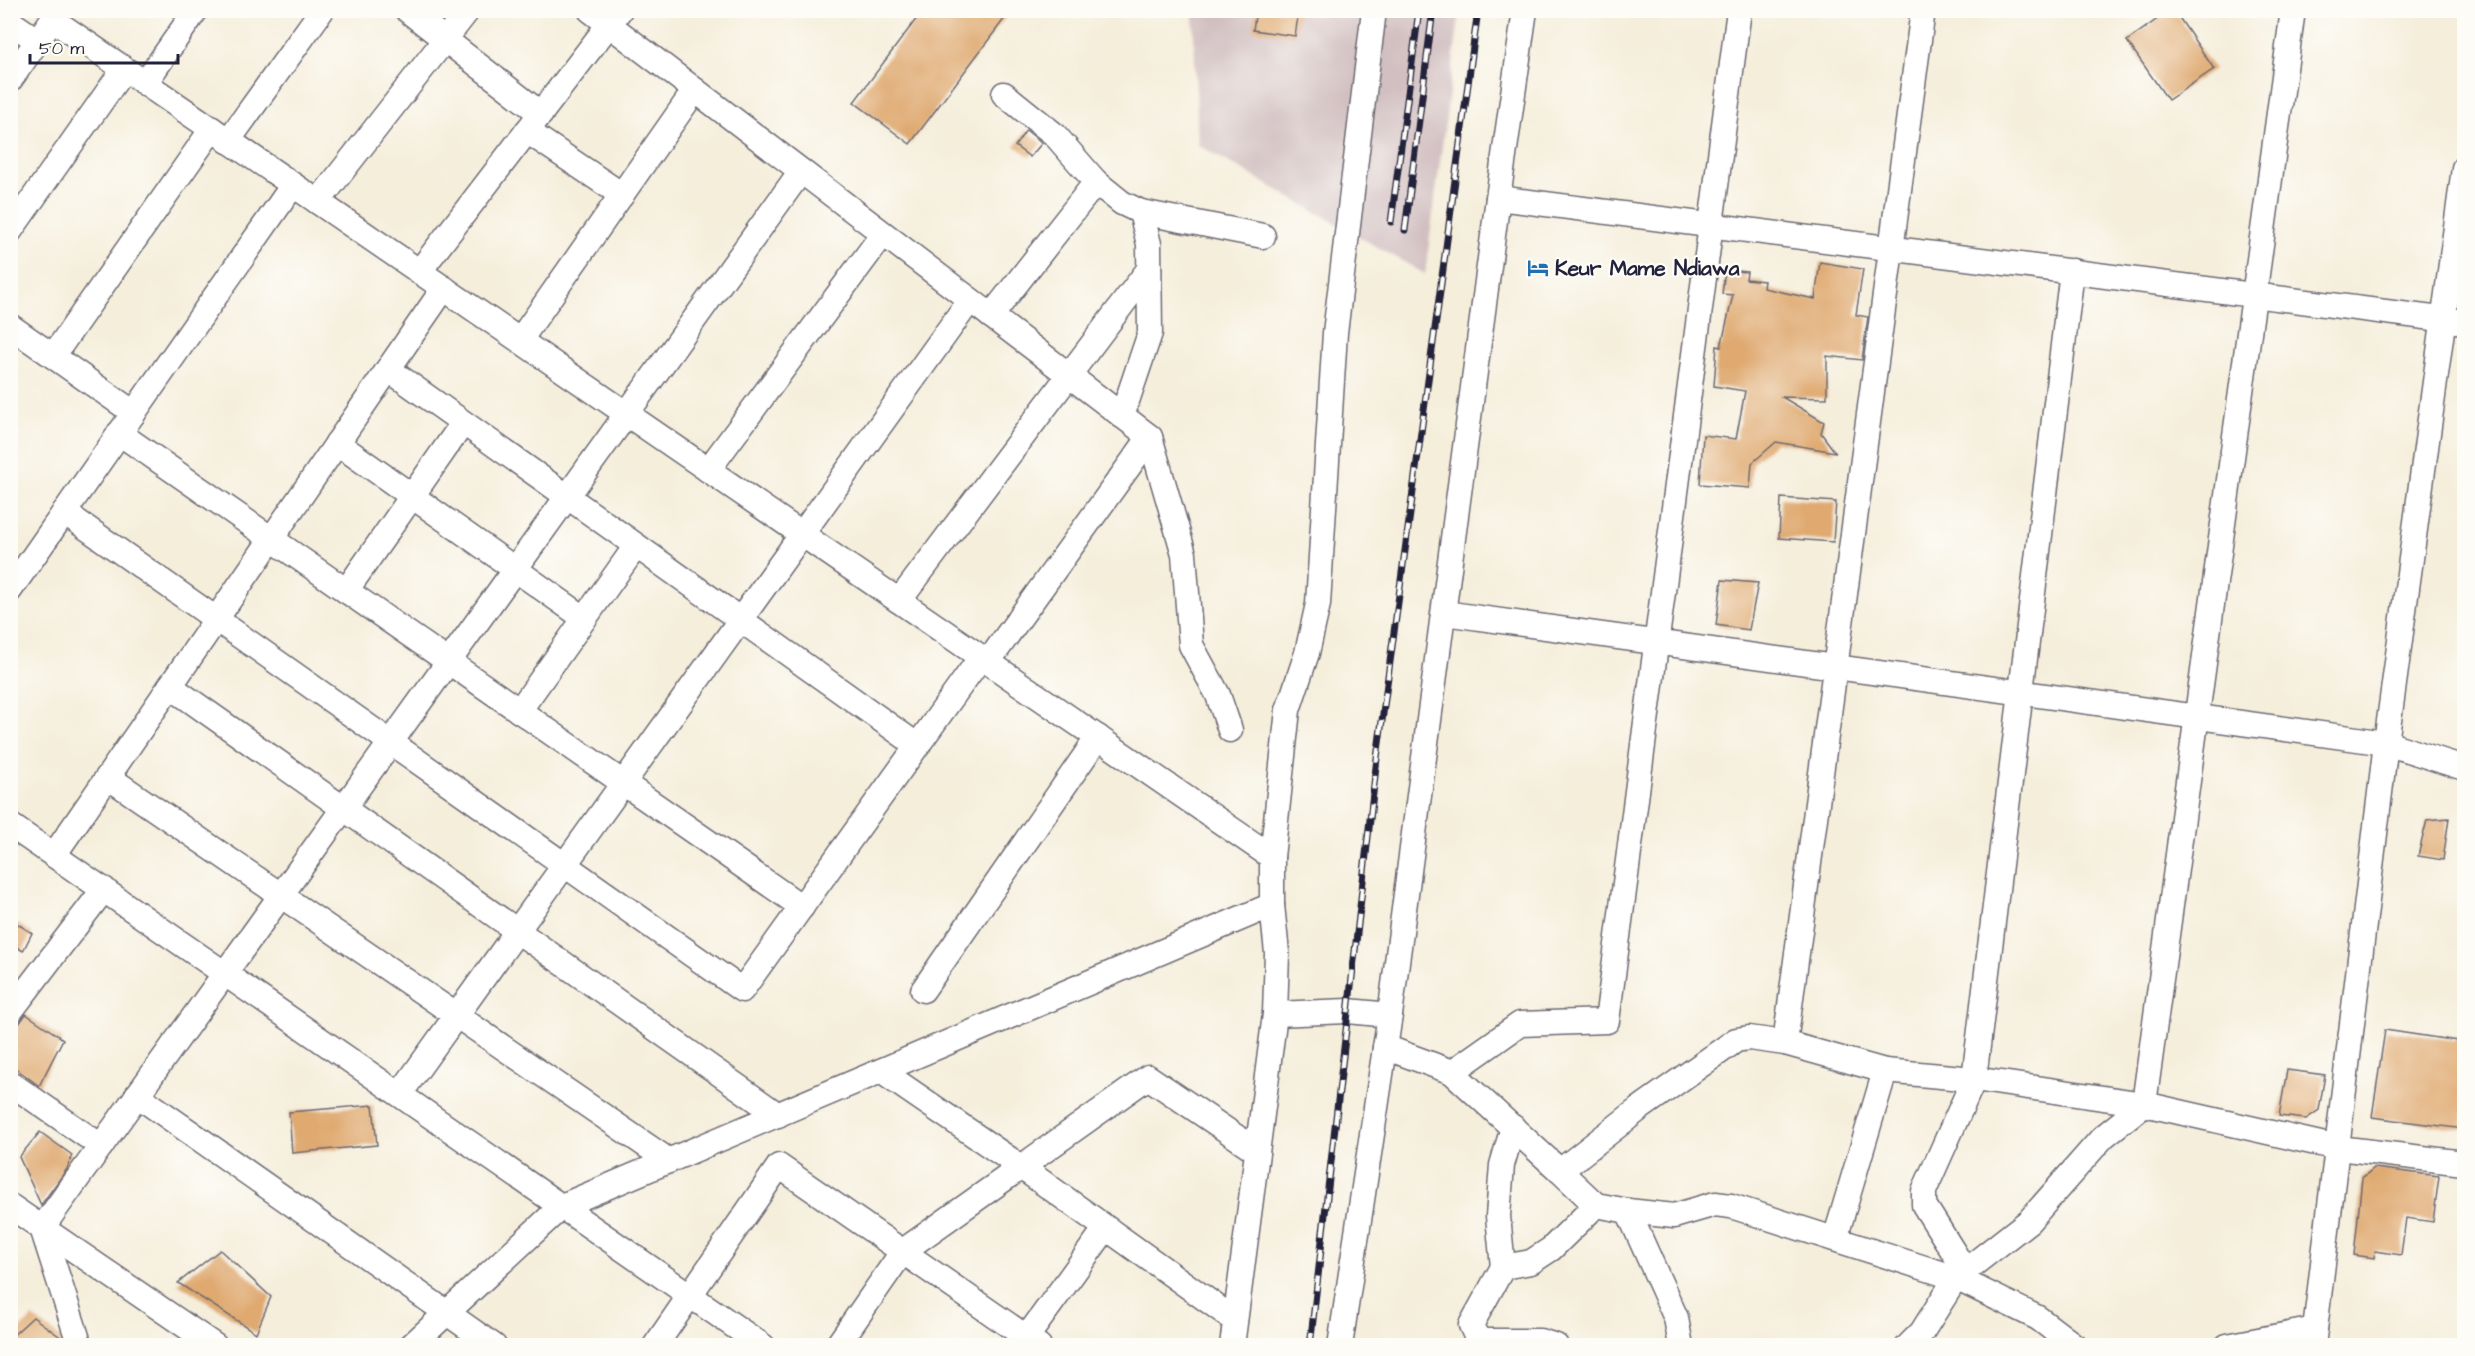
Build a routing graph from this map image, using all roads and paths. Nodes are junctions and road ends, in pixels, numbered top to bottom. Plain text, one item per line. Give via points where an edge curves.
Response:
1 (196, 10) edge
2 (322, 10) edge
3 (407, 10) edge
4 (468, 10) edge
5 (1374, 10) edge
6 (1525, 10) edge
7 (1739, 10) edge
8 (1923, 10) edge
9 (2293, 10) edge
10 (56, 15) edge
11 (607, 15) edge
12 (10, 22) edge
13 (445, 40) junction
14 (38, 41) junction
15 (124, 69) junction
16 (10, 80) edge
17 (145, 83) junction
18 (695, 90) junction
19 (1004, 94) dead end
20 (534, 122) junction
21 (220, 135) junction
22 (2464, 168) edge
23 (801, 171) junction
24 (1096, 182) junction
25 (293, 184) junction
26 (622, 195) junction
27 (1498, 198) junction
28 (318, 202) junction
29 (1141, 212) junction
30 (1711, 225) junction
31 (10, 231) edge
32 (883, 234) junction
33 (1263, 236) dead end
34 (1892, 248) junction
35 (1149, 269) junction
36 (2072, 271) junction
37 (419, 272) junction
38 (444, 288) junction
39 (2254, 295) junction
40 (970, 300) junction
41 (991, 316) junction
42 (2455, 320) edge
43 (11, 326) edge
44 (519, 340) junction
45 (53, 356) junction
46 (388, 369) junction
47 (1069, 376) junction
48 (134, 412) junction
49 (626, 414) junction
50 (1122, 416) junction
51 (463, 423) junction
52 (119, 433) junction
53 (1150, 437) junction
54 (338, 443) junction
55 (708, 470) junction
56 (412, 496) junction
57 (567, 497) junction
58 (64, 512) junction
59 (802, 534) junction
60 (272, 539) junction
61 (636, 546) junction
62 (515, 569) junction
63 (10, 591) edge
64 (346, 591) junction
65 (899, 601) junction
66 (1444, 613) junction
67 (584, 618) junction
68 (216, 619) junction
69 (740, 620) junction
70 (1657, 643) junction
71 (985, 660) junction
72 (448, 662) junction
73 (1835, 667) junction
74 (170, 686) junction
75 (2021, 693) junction
76 (519, 711) junction
77 (2197, 717) junction
78 (1230, 730) dead end
79 (1098, 737) junction
80 (391, 742) junction
81 (2386, 743) junction
82 (918, 746) junction
83 (2464, 768) edge
84 (108, 777) junction
85 (623, 783) junction
86 (343, 808) junction
87 (10, 825) edge
88 (54, 855) junction
89 (1272, 857) junction
90 (565, 865) junction
91 (104, 889) junction
92 (281, 896) junction
93 (1272, 905) junction
94 (802, 907) junction
95 (517, 931) junction
96 (225, 973) junction
97 (923, 990) dead end
98 (10, 1012) edge
99 (1275, 1014) junction
100 (1390, 1015) junction
101 (457, 1016) junction
102 (1785, 1043) junction
103 (1385, 1047) junction
104 (881, 1071) junction
105 (1885, 1071) junction
106 (1452, 1072) junction
107 (1974, 1079) junction
108 (10, 1083) edge
109 (400, 1094) junction
110 (137, 1095) junction
111 (2144, 1104) junction
112 (778, 1115) junction
113 (1513, 1127) junction
114 (101, 1146) junction
115 (2338, 1148) junction
116 (1257, 1151) junction
117 (669, 1161) junction
118 (2464, 1163) edge
119 (1021, 1167) junction
120 (1560, 1171) junction
121 (1596, 1205) junction
122 (10, 1206) edge
123 (562, 1206) junction
124 (1628, 1211) junction
125 (42, 1228) junction
126 (1106, 1228) junction
127 (1835, 1239) junction
128 (903, 1251) junction
129 (1503, 1267) junction
130 (1961, 1275) junction
131 (690, 1295) junction
132 (447, 1312) junction
133 (1235, 1320) junction
134 (2314, 1337) edge
135 (1033, 1341) edge
136 (1922, 1341) edge
137 (1545, 1344) edge
138 (80, 1346) edge
139 (215, 1346) edge
140 (411, 1346) edge
141 (494, 1346) edge
142 (656, 1346) edge
143 (763, 1346) edge
144 (837, 1346) edge
145 (1232, 1346) edge
146 (1340, 1346) edge
147 (1681, 1346) edge
148 (2075, 1346) edge
149 (2227, 1346) edge

1 - 17 street
2 - 21 street
3 - 13 street
4 - 13 street
5 - 89 street via 1335,333 1318,604 1288,710
6 - 27 street
7 - 30 street
8 - 34 street
9 - 39 street
10 - 14 street
10 - 15 street
11 - 18 street
11 - 20 street
12 - 14 street
13 - 20 street
13 - 28 street
14 - 16 street
15 - 17 street
15 - 31 street
17 - 21 street
18 - 23 street
18 - 26 street
19 - 24 street via 1055,135
20 - 26 street
20 - 37 street
21 - 25 street
21 - 45 street
22 - 42 street
23 - 32 street
23 - 49 street
24 - 29 street via 1122,203
24 - 41 street
25 - 28 street
25 - 48 street
26 - 44 street
27 - 30 street
27 - 66 street
28 - 37 street
29 - 33 street
29 - 35 street via 1149,244
30 - 34 street
30 - 70 street
32 - 40 street
32 - 55 street
34 - 36 street
34 - 73 street
35 - 47 street
35 - 50 street via 1150,333
36 - 39 street
36 - 75 street
37 - 38 street
38 - 44 street
38 - 46 street
39 - 42 street
39 - 77 street
40 - 41 street
40 - 59 street
41 - 47 street
42 - 81 street
43 - 45 street
44 - 49 street
45 - 48 street
46 - 51 street
46 - 54 street
47 - 50 street
47 - 65 street
48 - 52 street
49 - 55 street
49 - 57 street
50 - 53 street
51 - 56 street
51 - 57 street
52 - 58 street
52 - 60 street
53 - 71 street
53 - 78 street via 1184,554 1191,645 1218,695
54 - 56 street
54 - 60 street
55 - 59 street
56 - 62 street
56 - 64 street
57 - 61 street
57 - 62 street
58 - 63 street
58 - 68 street
59 - 65 street
59 - 69 street
60 - 64 street
60 - 68 street
61 - 67 street
61 - 69 street
62 - 67 street
62 - 72 street
64 - 72 street
65 - 71 street
66 - 70 street
66 - 100 street
67 - 76 street
68 - 74 street
68 - 80 street
69 - 82 street
69 - 85 street
70 - 73 street
70 - 106 street via 1607,1021 1520,1024
71 - 79 street
71 - 82 street
72 - 76 street
72 - 80 street
73 - 75 street
73 - 102 street
74 - 84 street
74 - 86 street
75 - 77 street
75 - 107 street
76 - 85 street
77 - 81 street
77 - 111 street
79 - 89 street
79 - 97 street
80 - 86 street
80 - 90 street
81 - 83 street
81 - 115 street
82 - 94 street
84 - 88 street
84 - 92 street
85 - 90 street
85 - 94 street
86 - 92 street
86 - 95 street
87 - 88 street
88 - 91 street
89 - 93 street
90 - 94 street via 742,990
90 - 95 street
91 - 96 street
91 - 98 street
92 - 96 street
92 - 101 street
93 - 99 street via 1277,953
93 - 104 street
95 - 101 street
95 - 112 street
96 - 109 street
96 - 110 street
99 - 100 street via 1348,1011
99 - 116 street
100 - 103 street
101 - 109 street
101 - 117 street
102 - 105 street
102 - 120 street via 1736,1040
103 - 106 street
103 - 146 street
104 - 112 street
104 - 119 street
105 - 107 street
105 - 127 street
106 - 113 street
107 - 111 street
107 - 130 street via 1924,1191 1924,1205
108 - 114 street
109 - 123 street
110 - 114 street
110 - 132 street
111 - 115 street
111 - 130 street via 2103,1137 2029,1221
112 - 117 street
113 - 120 street
113 - 129 street via 1503,1165 1499,1206
114 - 125 street
115 - 118 street
115 - 134 street
116 - 119 street via 1148,1077
116 - 133 street
117 - 123 street
119 - 126 street
119 - 128 street
120 - 121 street
121 - 124 street
121 - 129 street via 1551,1249 1531,1262
122 - 125 street
123 - 131 street
123 - 132 street
124 - 127 street via 1674,1216 1715,1204 1731,1206
124 - 147 street via 1676,1318
125 - 138 street
125 - 139 street
126 - 133 street
126 - 135 street
127 - 130 street
128 - 131 street via 779,1166
128 - 135 street
128 - 144 street
129 - 137 street via 1471,1325 1476,1336 1483,1341
130 - 136 street
130 - 148 street via 2038,1318
131 - 142 street
131 - 143 street
132 - 140 street
132 - 141 street
133 - 145 street
134 - 149 street

